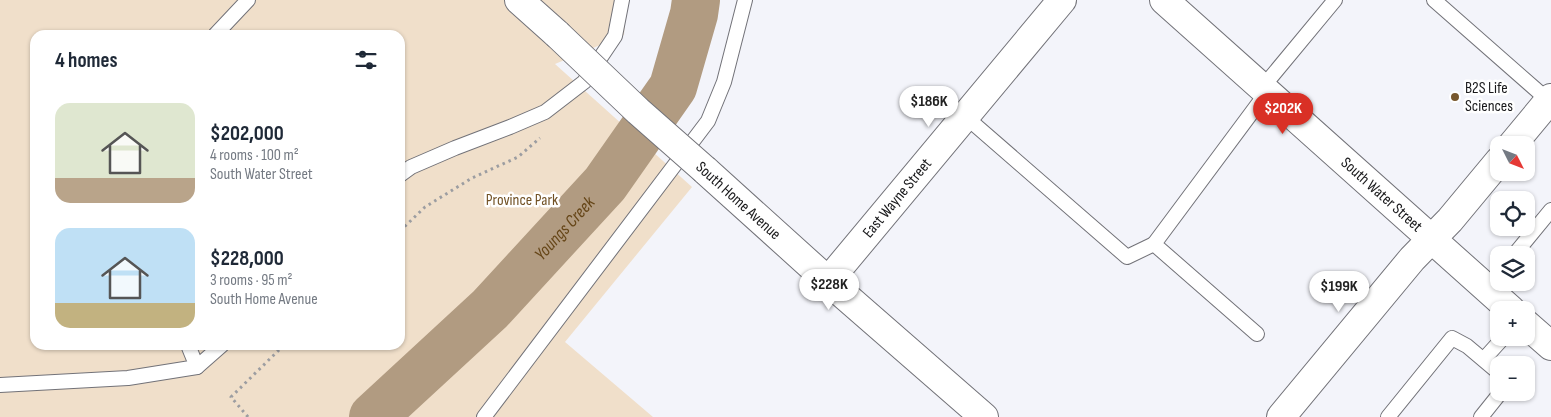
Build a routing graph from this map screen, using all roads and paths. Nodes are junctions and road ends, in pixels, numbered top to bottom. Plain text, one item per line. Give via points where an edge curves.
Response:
1 (248, 0) edge
2 (519, 0) edge
3 (622, 0) edge
4 (745, 0) edge
5 (1062, 0) edge
6 (1164, 0) edge
7 (1335, 0) edge
8 (1434, 0) edge
9 (220, 30) edge
10 (1265, 90) junction
11 (1550, 100) edge
12 (966, 117) junction
13 (1520, 136) edge
14 (405, 171) edge
15 (1490, 172) edge
16 (1551, 210) edge
17 (1431, 238) junction
18 (1154, 244) junction
19 (1521, 246) edge
20 (1490, 279) edge
21 (828, 281) junction
22 (1535, 332) edge
23 (1257, 334) dead end
24 (1496, 346) edge
25 (1551, 346) edge
26 (190, 350) edge
27 (216, 350) edge
28 (279, 350) edge
29 (1484, 359) junction
30 (1490, 365) edge
31 (196, 367) junction
32 (0, 385) edge
33 (1493, 401) edge
34 (248, 417) edge
35 (484, 417) edge
36 (984, 417) edge
37 (1280, 417) edge
38 (1388, 417) edge
39 (1481, 417) edge

1 - 9 lane
2 - 21 street, South Home Avenue, bridge
3 - 14 lane via 615,36 584,82 545,112
4 - 35 lane via 724,82 708,121
5 - 12 street, East Wayne Street
6 - 10 street, South Water Street
7 - 10 lane
8 - 11 lane
10 - 17 street, South Water Street
10 - 18 lane
11 - 13 street
12 - 18 lane via 1127,256
12 - 21 street, East Wayne Street
15 - 17 street
16 - 19 lane
17 - 20 street, South Water Street
17 - 37 street
18 - 23 lane
21 - 36 street, South Home Avenue
22 - 25 street
24 - 29 lane
26 - 31 lane
27 - 31 lane
28 - 34 path via 231,397
29 - 30 lane
29 - 38 lane via 1452,338
31 - 32 lane via 128,378
33 - 39 lane

